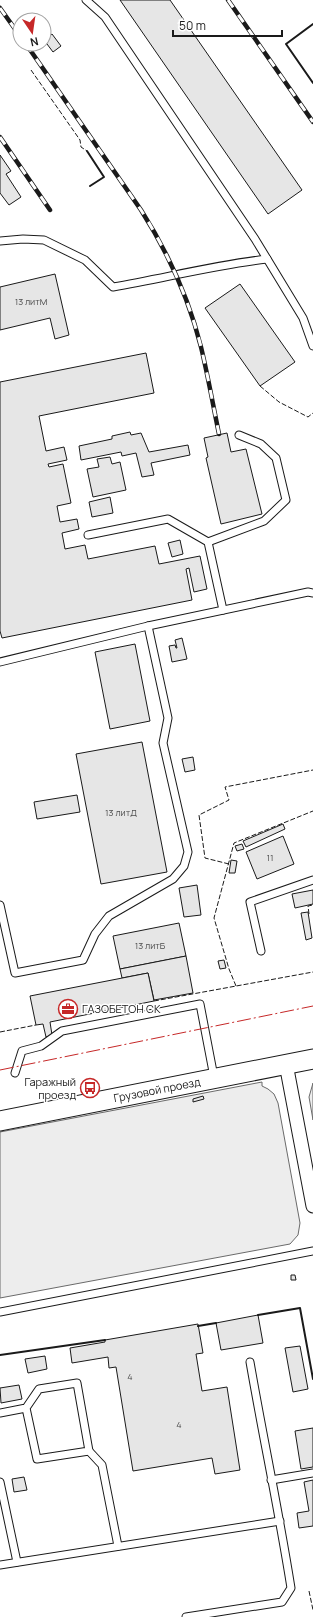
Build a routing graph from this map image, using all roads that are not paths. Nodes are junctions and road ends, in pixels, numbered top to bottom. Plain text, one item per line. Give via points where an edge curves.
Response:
1 (86, 0) edge
2 (0, 241) edge
3 (267, 259) junction
4 (313, 346) edge
5 (239, 436) dead end
6 (88, 535) dead end
7 (208, 542) junction
8 (313, 592) edge
9 (223, 610) junction
10 (148, 626) junction
11 (0, 662) edge
12 (313, 880) edge
13 (0, 905) edge
14 (261, 951) dead end
15 (313, 1059) edge
16 (286, 1064) junction
17 (15, 1073) dead end
18 (214, 1079) junction
19 (0, 1121) edge
20 (313, 1206) edge
21 (313, 1251) edge
22 (0, 1312) edge
23 (250, 1362) dead end
24 (26, 1408) junction
25 (0, 1413) edge
26 (89, 1451) junction
27 (313, 1473) edge
28 (271, 1480) junction
29 (0, 1482) edge
30 (280, 1521) junction
31 (118, 1546) junction
32 (17, 1562) junction
33 (0, 1565) edge
34 (186, 1617) edge

1 - 3 lane via 106,18
2 - 3 lane via 44,240 85,260 113,287 216,266
3 - 4 lane via 303,318
5 - 7 lane via 261,444 276,458 286,500 264,521
6 - 7 lane via 168,519
7 - 9 lane
8 - 9 lane
9 - 10 lane
10 - 11 lane
10 - 13 lane via 168,718 163,743 188,852 184,866 173,879 109,916 94,934 83,960 15,973
12 - 14 lane via 250,902
15 - 16 street, Грузовой проезд
16 - 18 street, Грузовой проезд
16 - 20 street
17 - 18 lane via 22,1051 41,1046 62,1031 200,1004
18 - 19 street, Грузовой проезд
21 - 22 lane
23 - 28 lane
24 - 25 lane
24 - 26 lane via 37,1459
24 - 26 lane via 39,1389 77,1383
26 - 31 lane via 102,1465
27 - 28 lane
28 - 30 lane
29 - 32 lane
30 - 31 lane
30 - 34 lane via 291,1588 282,1602
31 - 32 lane
32 - 33 lane

